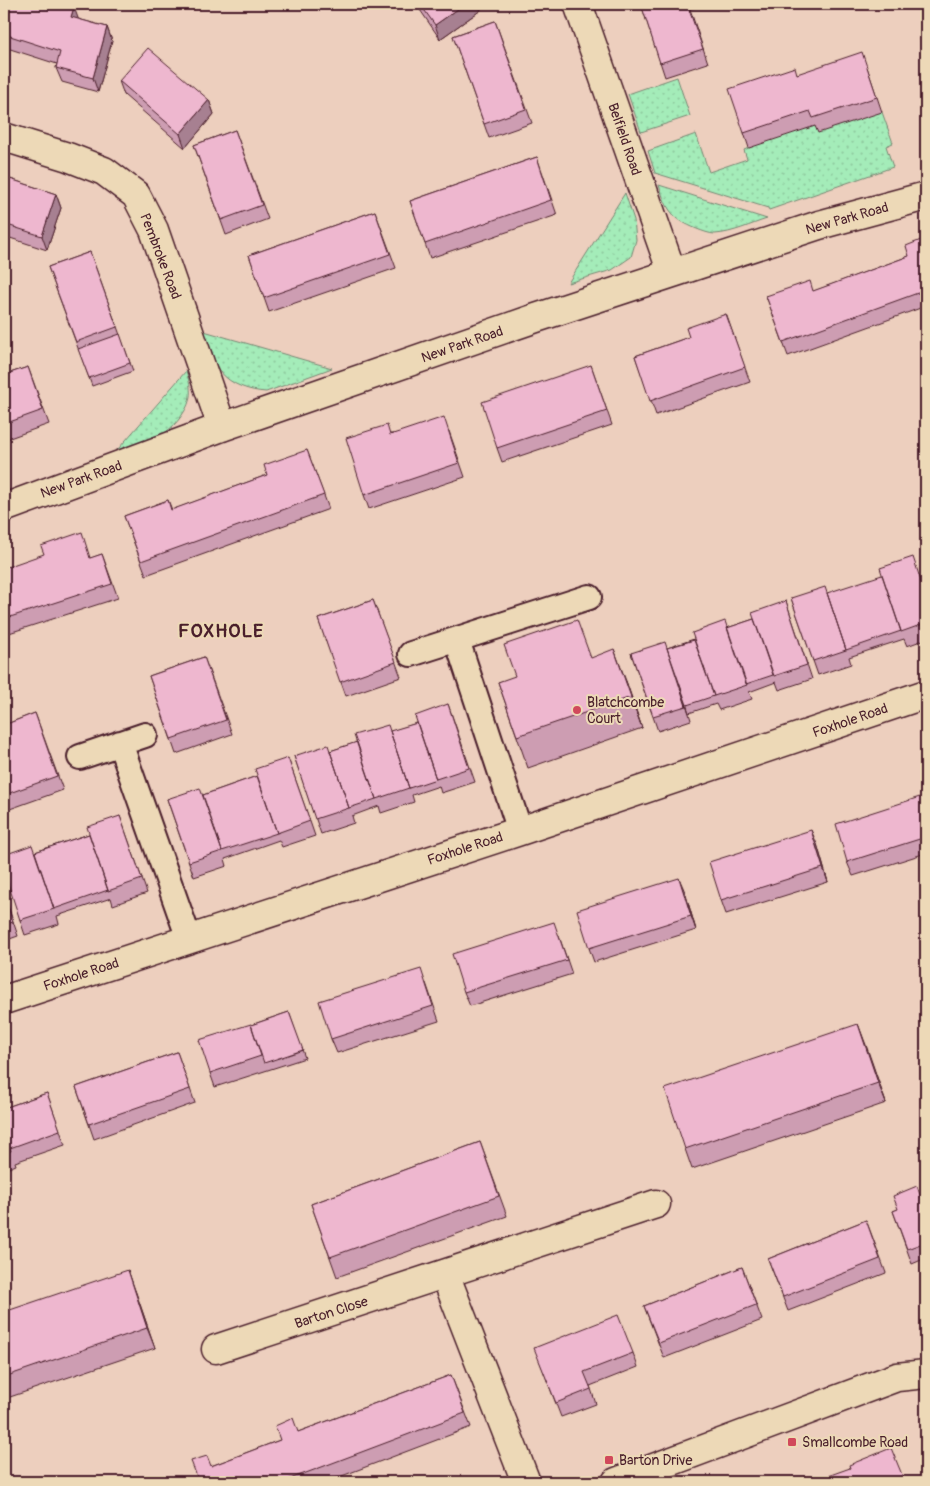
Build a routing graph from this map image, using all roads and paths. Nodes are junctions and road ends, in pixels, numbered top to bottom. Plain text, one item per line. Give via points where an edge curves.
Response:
1 (578, 4) edge
2 (4, 137) edge
3 (926, 196) edge
4 (672, 273) junction
5 (222, 427) junction
6 (4, 508) edge
7 (589, 597) dead end
8 (457, 640) junction
9 (411, 654) dead end
10 (926, 694) edge
11 (145, 734) dead end
12 (120, 743) junction
13 (80, 757) dead end
14 (520, 830) junction
15 (189, 939) junction
16 (4, 1000) edge
17 (656, 1204) dead end
18 (445, 1274) junction
19 (216, 1349) dead end
20 (926, 1374) edge
21 (526, 1482) edge
22 (616, 1482) edge

1 - 4 street, Belfield Road
2 - 5 street, Pembroke Road via 104,171 136,195 154,230
3 - 4 street, New Park Road via 819,225
4 - 5 street, New Park Road
5 - 6 street, New Park Road
7 - 8 lane
8 - 9 lane
8 - 14 lane
10 - 14 street, Foxhole Road
11 - 12 lane
12 - 13 lane
12 - 15 lane
14 - 15 street, Foxhole Road
15 - 16 street, Foxhole Road
17 - 18 street, Barton Close
18 - 19 street, Barton Close
18 - 21 street
20 - 22 street via 898,1377

